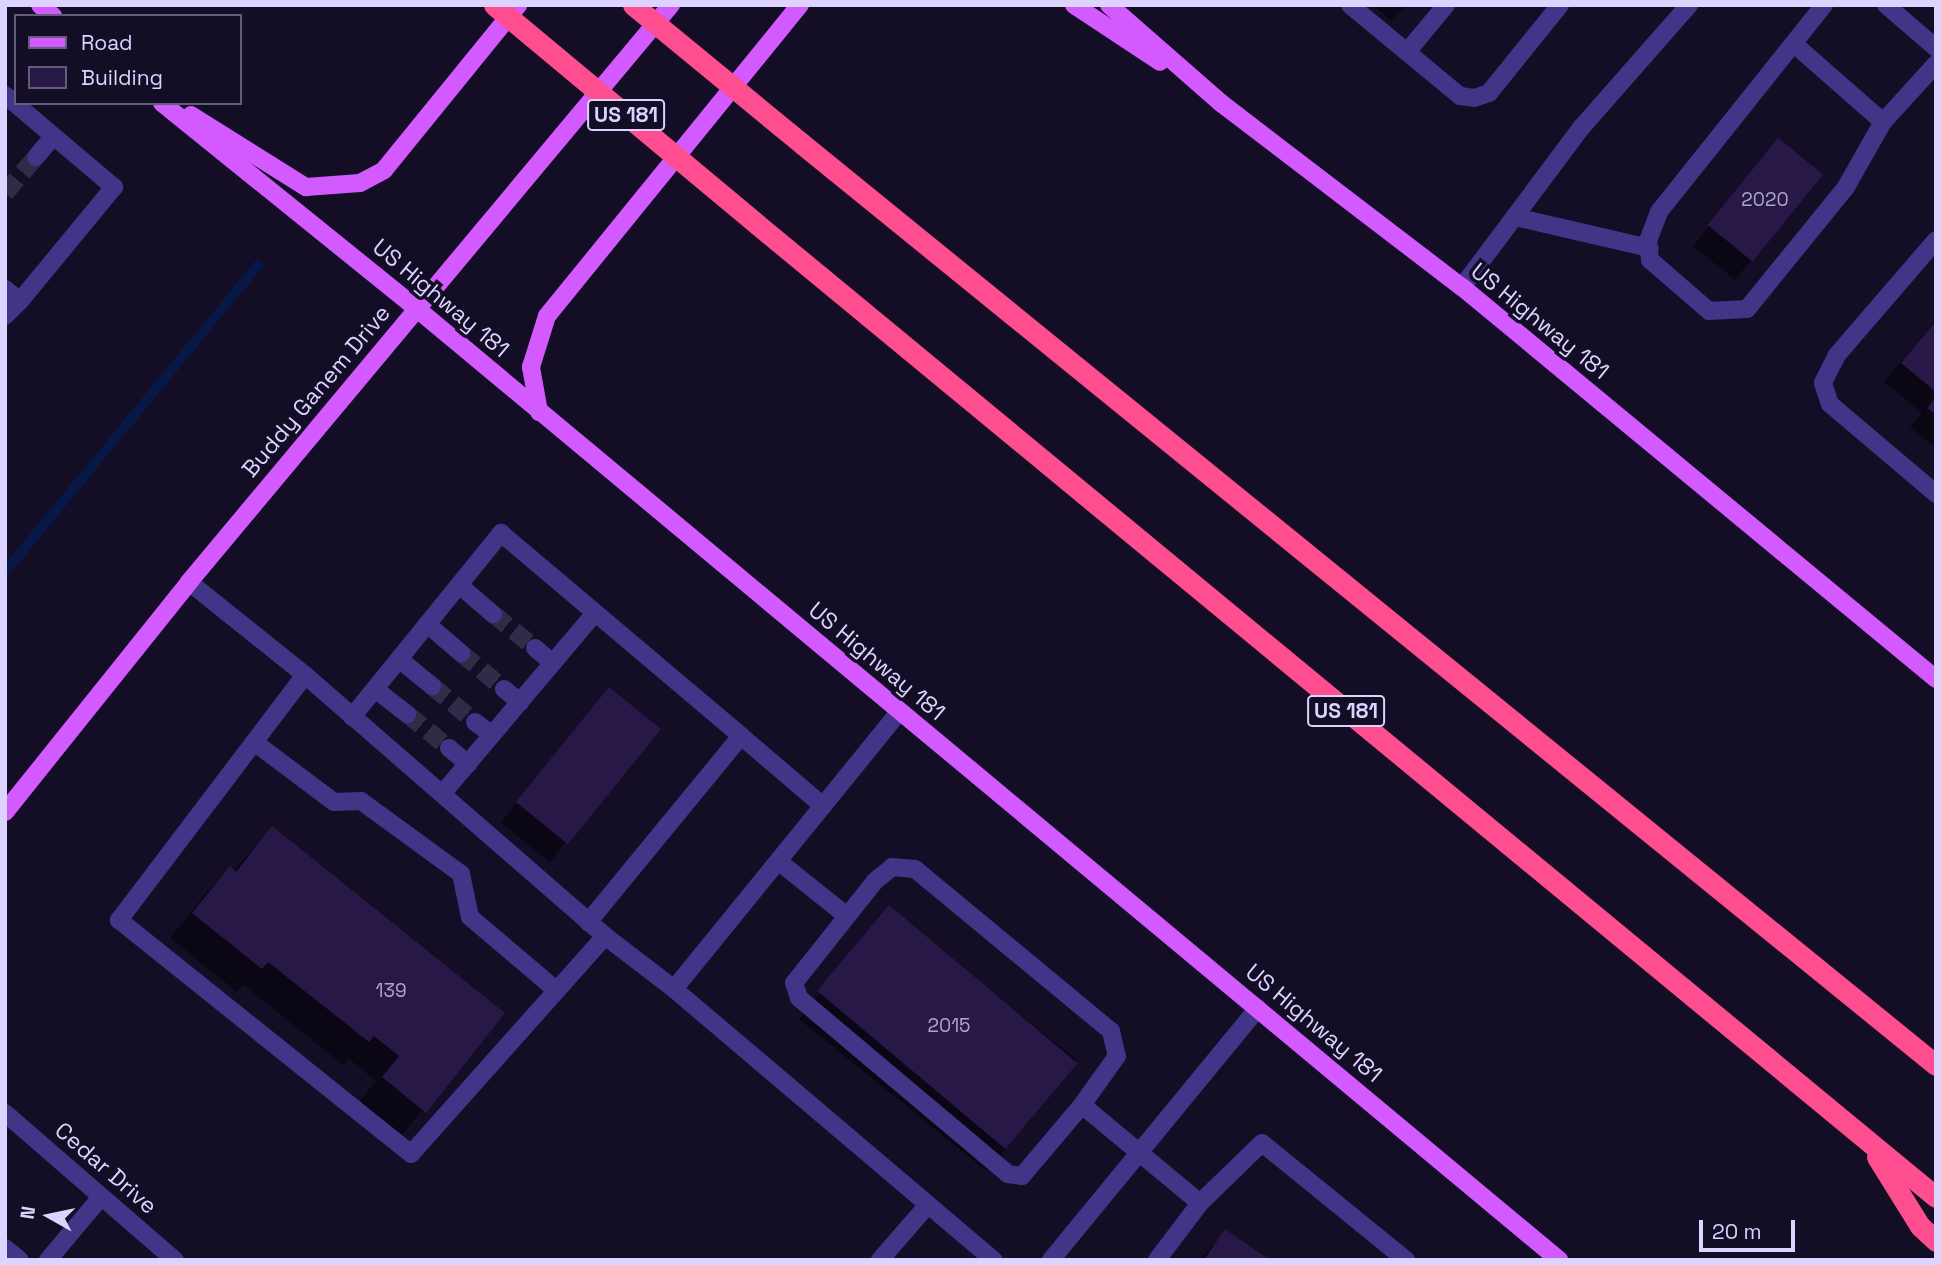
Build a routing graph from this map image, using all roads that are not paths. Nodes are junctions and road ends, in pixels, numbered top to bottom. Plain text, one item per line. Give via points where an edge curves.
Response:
1 (494, 5) edge
2 (518, 5) edge
3 (633, 5) edge
4 (671, 5) edge
5 (800, 5) edge
6 (1074, 5) edge
7 (1109, 5) edge
8 (1350, 5) edge
9 (1446, 5) edge
10 (1560, 5) edge
11 (1689, 5) edge
12 (1824, 5) edge
13 (1886, 5) edge
14 (1794, 44) junction
15 (1936, 48) edge
16 (1407, 52) junction
17 (1936, 64) edge
18 (8, 102) edge
19 (1222, 103) junction
20 (164, 105) edge
21 (176, 105) edge
22 (1883, 122) junction
23 (53, 137) junction
24 (36, 156) tunnel mouth
25 (1515, 216) junction
26 (1936, 240) edge
27 (1649, 248) junction
28 (1461, 287) junction
29 (5, 289) edge
30 (20, 301) junction
31 (416, 309) junction
32 (5, 316) edge
33 (539, 412) junction
34 (1936, 494) edge
35 (189, 582) junction
36 (459, 585) junction
37 (595, 613) junction
38 (493, 614) tunnel mouth
39 (427, 624) junction
40 (535, 648) tunnel mouth
41 (461, 653) tunnel mouth
42 (399, 659) junction
43 (553, 663) junction
44 (305, 675) junction
45 (1936, 679) edge
46 (432, 686) tunnel mouth
47 (375, 689) junction
48 (504, 689) tunnel mouth
49 (520, 702) junction
50 (900, 711) junction
51 (407, 714) tunnel mouth
52 (352, 717) junction
53 (475, 722) tunnel mouth
54 (492, 735) junction
55 (741, 736) junction
56 (254, 742) junction
57 (449, 748) tunnel mouth
58 (467, 764) junction
59 (442, 794) junction
60 (823, 806) junction
61 (5, 812) edge
62 (778, 861) junction
63 (848, 916) junction
64 (588, 922) junction
65 (605, 936) junction
66 (674, 989) junction
67 (556, 990) junction
68 (1258, 1008) junction
69 (1936, 1065) edge
70 (1082, 1105) junction
71 (5, 1113) edge
72 (1867, 1141) junction
73 (1141, 1152) junction
74 (101, 1197) junction
75 (1936, 1197) edge
76 (1200, 1203) junction
77 (926, 1207) junction
78 (1936, 1241) edge
79 (5, 1248) edge
80 (886, 1258) edge
81 (20, 1260) edge
82 (48, 1260) edge
83 (175, 1260) edge
84 (993, 1260) edge
85 (1051, 1260) edge
86 (1157, 1260) edge
87 (1406, 1260) edge
88 (1559, 1260) edge

1 - 72 highway, US 181, bridge
2 - 21 main road via 384,170 360,183 306,187
3 - 69 highway, bridge
4 - 31 main road, Buddy Ganem Drive
5 - 33 main road via 547,316 531,367
6 - 19 main road
7 - 19 main road, US Highway 181
8 - 16 street
9 - 16 street
10 - 16 street via 1489,93 1474,98 1460,96
11 - 25 street via 1581,128
12 - 14 street
13 - 15 street
14 - 22 street
14 - 27 street via 1660,212
17 - 22 street
18 - 23 street
19 - 28 main road, US Highway 181
20 - 31 main road, US Highway 181
22 - 27 street via 1846,187 1747,309 1709,311 1650,260
23 - 24 street
23 - 30 street via 114,187
25 - 27 street
25 - 28 street
26 - 34 street via 1837,355 1823,383 1830,404
28 - 45 main road, US Highway 181
29 - 30 street
30 - 32 street
31 - 33 main road, US Highway 181
31 - 35 main road, Buddy Ganem Drive
33 - 50 main road, US Highway 181
35 - 44 street
35 - 61 main road, Buddy Ganem Drive
36 - 37 street via 501,533
36 - 38 street
36 - 39 street
37 - 43 street
37 - 55 street
39 - 41 street
39 - 42 street
40 - 43 street
42 - 46 street
42 - 47 street
43 - 49 street
44 - 52 street
44 - 56 street
47 - 51 street
47 - 52 street
48 - 49 street
49 - 54 street
50 - 60 street
50 - 68 main road, US Highway 181
52 - 59 street
53 - 54 street
54 - 58 street
55 - 60 street
55 - 64 street
56 - 67 street via 334,802 361,801 461,874 470,917
56 - 67 street via 119,920 411,1154
57 - 58 street
58 - 59 street
59 - 64 street
60 - 62 street
62 - 63 street
62 - 66 street
63 - 70 street via 874,881 892,867 915,869 1111,1031 1117,1056
63 - 70 street via 794,983 799,999 1008,1174 1023,1176
64 - 65 street
65 - 66 street
65 - 67 street
66 - 77 street
68 - 73 street
68 - 88 main road, US Highway 181
70 - 73 street
71 - 74 street, Cedar Drive
72 - 75 highway, US 181
72 - 78 highway via 1920,1226
73 - 76 street
73 - 85 street
74 - 82 street
74 - 83 street, Cedar Drive
76 - 86 street
76 - 87 street via 1262,1143
77 - 80 street
77 - 84 street
79 - 81 street

